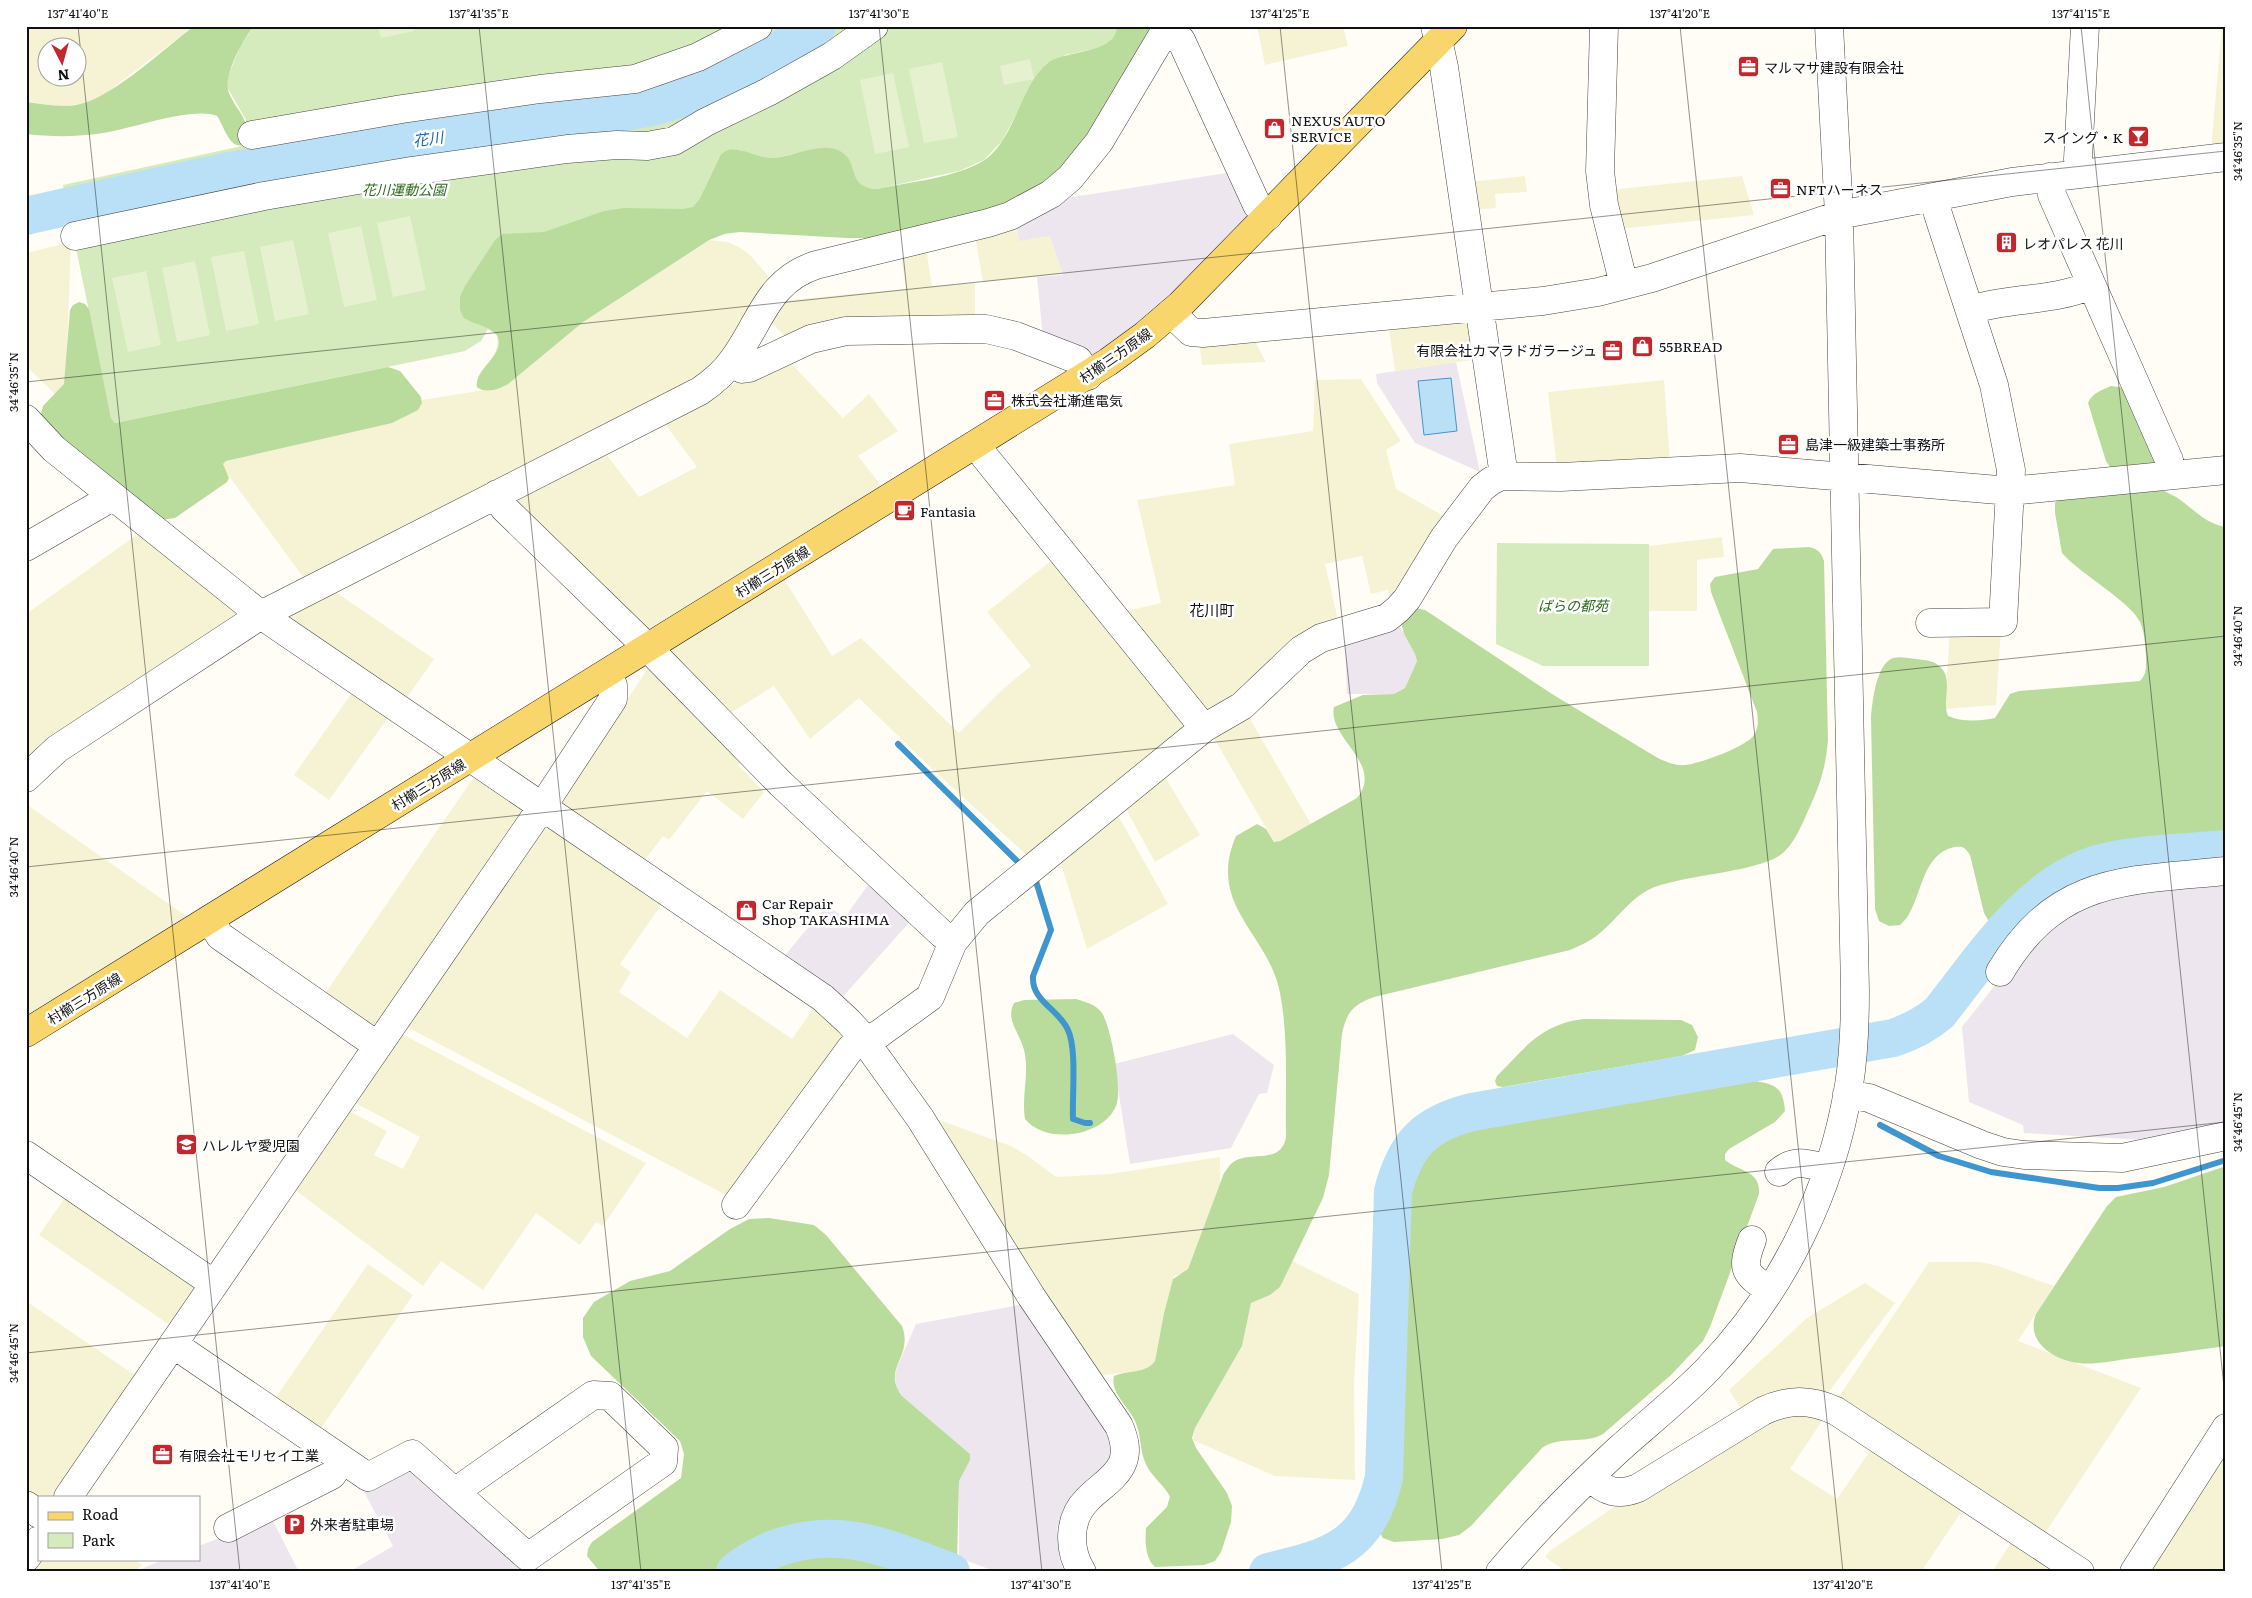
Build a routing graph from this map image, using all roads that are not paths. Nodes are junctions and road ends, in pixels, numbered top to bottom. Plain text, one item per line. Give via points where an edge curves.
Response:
1 (758, 26) edge
2 (874, 26) edge
3 (1604, 26) edge
4 (1829, 26) edge
5 (2085, 26) edge
6 (1167, 29) edge
7 (1443, 31) edge
8 (252, 135) dead end
9 (2226, 156) edge
10 (2080, 173) junction
11 (2050, 177) junction
12 (1935, 197) junction
13 (1839, 215) junction
14 (1268, 216) junction
15 (75, 236) dead end
16 (2092, 284) junction
17 (1624, 285) junction
18 (1479, 307) junction
19 (1970, 310) junction
20 (1171, 313) junction
21 (731, 363) junction
22 (1088, 376) junction
23 (26, 419) edge
24 (977, 444) junction
25 (2226, 470) edge
26 (2171, 475) junction
27 (1504, 476) junction
28 (1844, 478) junction
29 (2010, 491) junction
30 (109, 493) junction
31 (497, 494) junction
32 (26, 548) edge
33 (261, 615) junction
34 (1930, 623) dead end
35 (648, 648) junction
36 (606, 674) junction
37 (1204, 728) junction
38 (471, 758) junction
39 (26, 778) edge
40 (542, 807) junction
41 (2226, 871) edge
42 (210, 920) junction
43 (953, 942) junction
44 (2000, 972) dead end
45 (26, 1033) edge
46 (864, 1041) junction
47 (378, 1046) junction
48 (1847, 1094) junction
49 (2226, 1136) edge
50 (26, 1155) edge
51 (1828, 1169) junction
52 (1779, 1172) dead end
53 (736, 1205) dead end
54 (1752, 1240) dead end
55 (214, 1284) junction
56 (1770, 1290) junction
57 (173, 1344) junction
58 (2226, 1428) edge
59 (342, 1460) junction
60 (1590, 1477) junction
61 (457, 1494) junction
62 (69, 1496) edge
63 (26, 1505) edge
64 (38, 1513) edge
65 (228, 1528) dead end
66 (38, 1541) edge
67 (26, 1558) edge
68 (1082, 1572) edge
69 (1500, 1572) edge
70 (2080, 1572) edge
71 (2134, 1572) edge

1 - 8 street via 698,57 635,79 422,106
2 - 15 street via 832,56 674,141 647,146 568,149 411,171 264,196
3 - 17 street via 1600,171 1604,205
4 - 13 street
5 - 10 street
6 - 14 street via 1181,40 1257,205
6 - 21 street via 1086,161 1052,194 995,221 803,269 780,286
7 - 14 main road, 村櫛三方原線
7 - 18 street
9 - 10 street
10 - 11 street
11 - 12 street
11 - 16 street via 2052,195
12 - 13 street
12 - 19 street
13 - 17 street
13 - 28 street
14 - 20 main road, 村櫛三方原線
16 - 19 street via 2077,291
16 - 26 street via 2169,460
17 - 18 street via 1543,301
18 - 20 street via 1203,333 1191,332
18 - 27 street
19 - 29 street via 1994,385 2011,470
20 - 22 main road, 村櫛三方原線
21 - 22 street via 742,370 811,340 846,331 970,329 1016,336 1078,360
21 - 31 street via 700,391
22 - 24 main road, 村櫛三方原線
23 - 30 street via 54,449
24 - 35 main road, 村櫛三方原線
24 - 37 street
25 - 26 street
26 - 29 street
27 - 28 street via 1561,477 1740,468
27 - 37 street via 1482,488 1444,538 1398,609 1387,618 1321,638 1301,650 1242,706
28 - 29 street
28 - 48 street via 1855,1025
29 - 34 street via 2003,622
30 - 32 street via 102,503
30 - 33 street
31 - 33 street
31 - 35 street via 504,508
33 - 38 street
33 - 39 street via 57,749
35 - 36 main road, 村櫛三方原線
35 - 43 street via 781,784
36 - 38 main road, 村櫛三方原線
36 - 40 street via 613,685 613,699
37 - 43 street via 977,913
38 - 40 street
38 - 42 main road, 村櫛三方原線
40 - 46 street via 823,998
40 - 47 street
41 - 44 street via 2133,880 2087,892 2045,916 2028,932
42 - 45 main road, 村櫛三方原線
42 - 47 street via 220,936
43 - 46 street via 930,997
46 - 53 street via 850,1048
46 - 68 street via 920,1118 1124,1438 1122,1464 1078,1512 1073,1552
47 - 55 street
48 - 49 street via 1869,1098 1982,1145 2024,1155 2122,1158
48 - 51 street
50 - 55 street
51 - 52 street via 1796,1162
51 - 56 street via 1800,1238
54 - 56 street via 1745,1263 1747,1272
55 - 57 street
56 - 60 street via 1709,1368
57 - 59 street
57 - 62 street
58 - 71 street
59 - 61 street via 368,1477 412,1454
59 - 65 street via 332,1475
60 - 69 street
60 - 70 street via 1611,1492 1625,1493 1763,1411 1792,1401 1807,1401 1836,1411
61 - 61 street via 528,1557 663,1462 664,1448 610,1396 593,1395 466,1484
63 - 64 street
66 - 67 street

